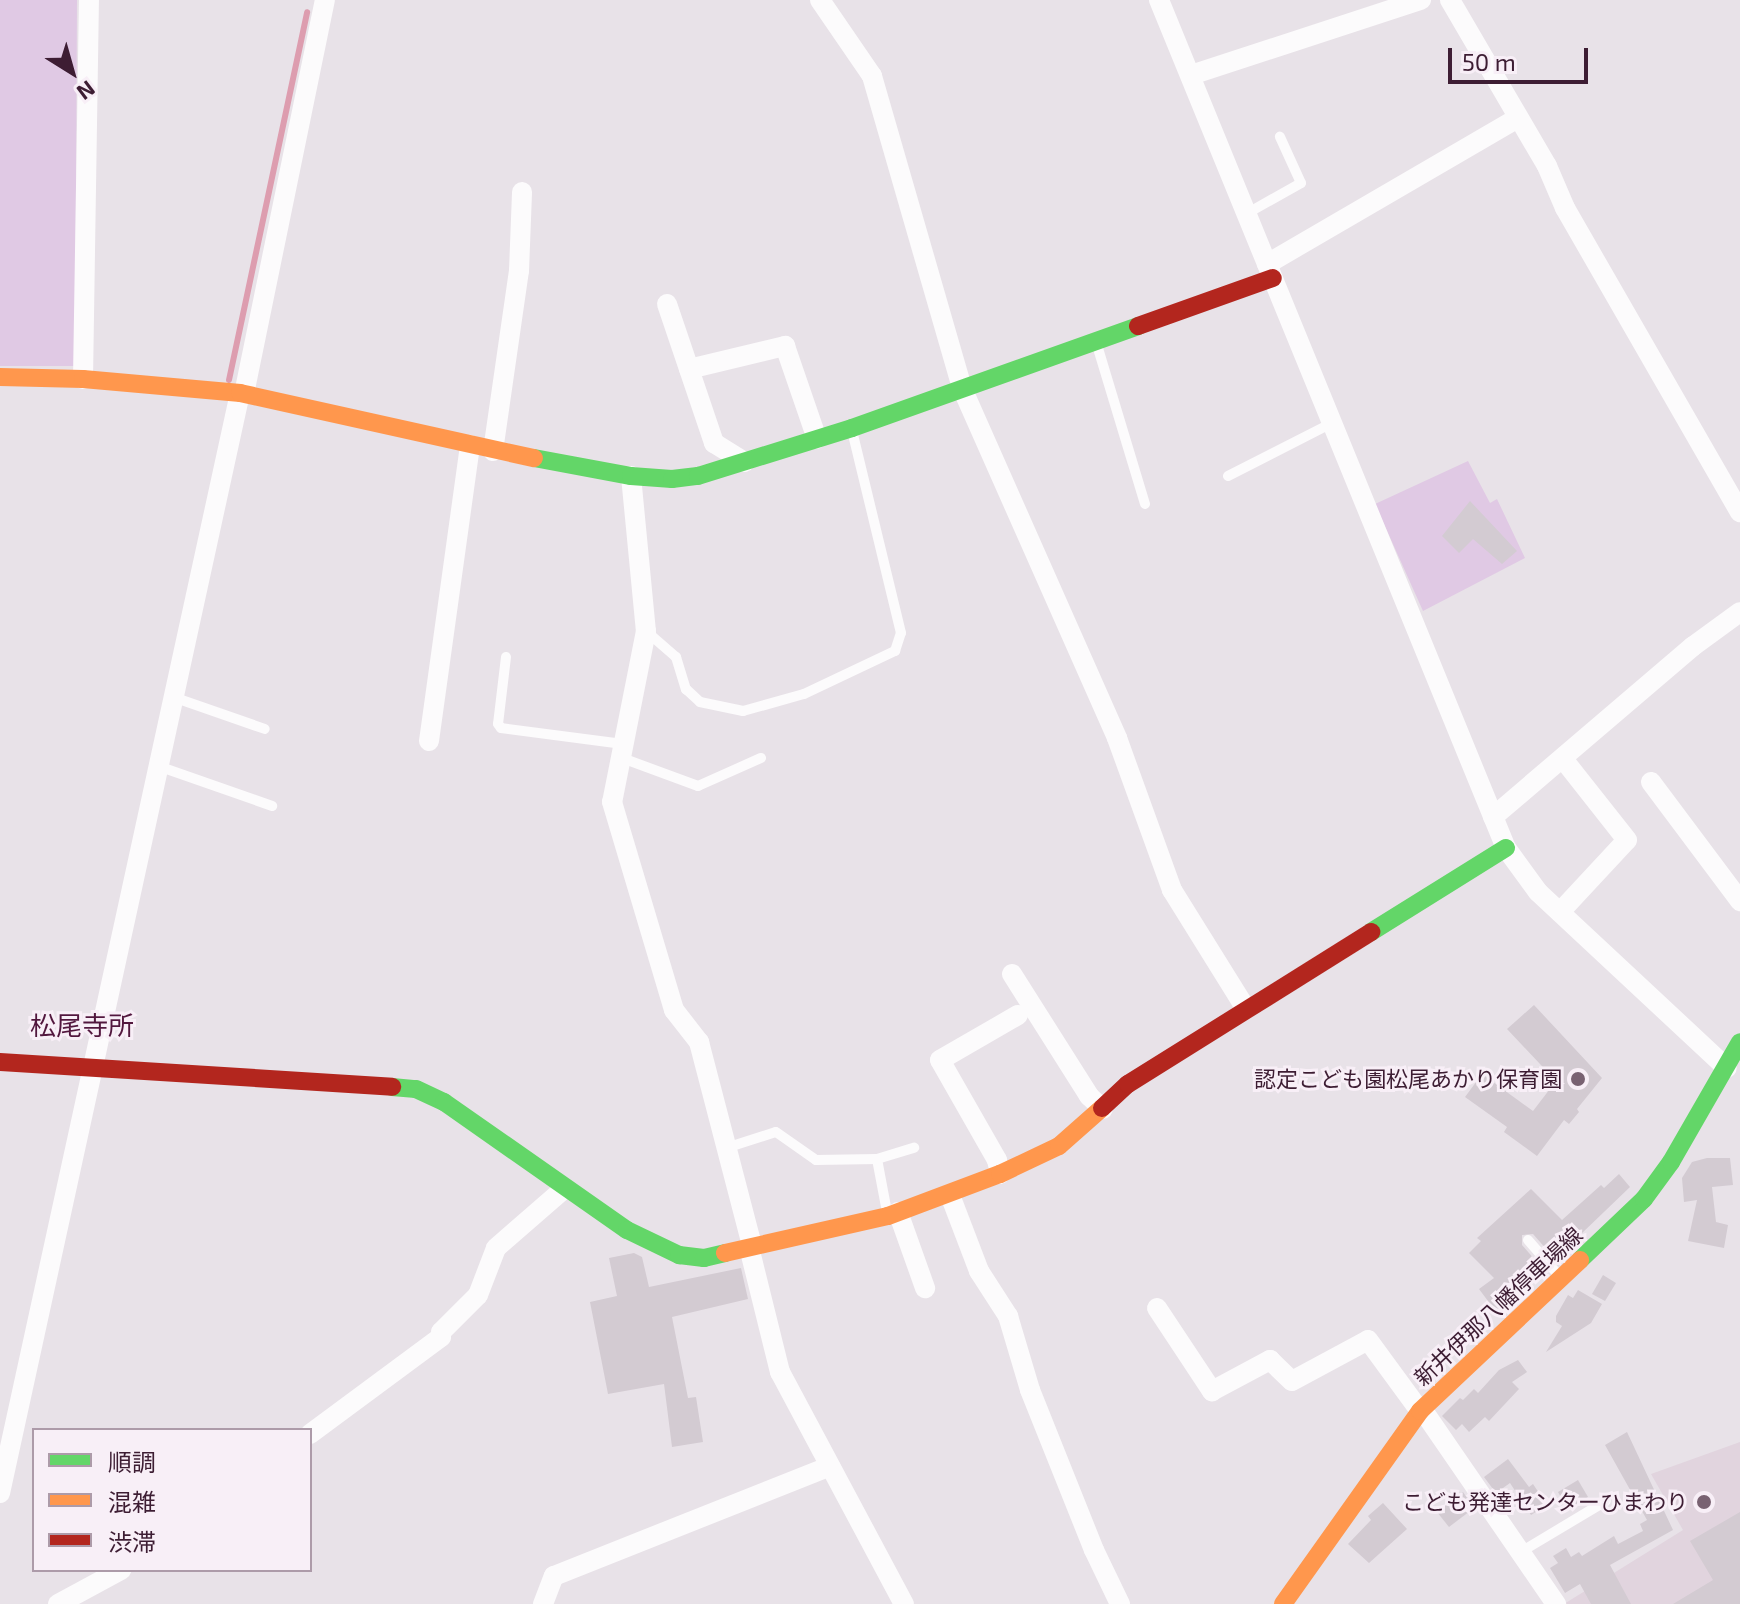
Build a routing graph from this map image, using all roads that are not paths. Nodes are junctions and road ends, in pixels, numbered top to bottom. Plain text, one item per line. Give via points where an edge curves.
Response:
1 (89, 0) edge
2 (325, 0) edge
3 (820, 0) edge
4 (1159, 0) edge
5 (1421, 0) edge
6 (1450, 0) edge
7 (1380, 6) edge
8 (1191, 75) junction
9 (1518, 118) junction
10 (1280, 137) dead end
11 (522, 192) dead end
12 (1246, 214) junction
13 (1270, 271) junction
14 (667, 304) dead end
15 (1096, 341) junction
16 (689, 369) junction
17 (0, 377) edge
18 (83, 379) junction
19 (962, 388) junction
20 (242, 393) junction
21 (1332, 423) junction
22 (852, 428) junction
23 (817, 439) junction
24 (470, 445) junction
25 (493, 451) junction
26 (744, 462) junction
27 (631, 476) junction
28 (1228, 476) dead end
29 (1145, 504) dead end
30 (1740, 512) edge
31 (1740, 612) edge
32 (646, 631) junction
33 (506, 657) dead end
34 (173, 697) junction
35 (265, 729) dead end
36 (429, 741) dead end
37 (623, 751) junction
38 (761, 758) dead end
39 (1563, 759) junction
40 (158, 766) junction
41 (1651, 782) dead end
42 (272, 806) dead end
43 (1493, 817) junction
44 (1506, 848) junction
45 (1740, 901) edge
46 (1560, 912) junction
47 (1012, 974) dead end
48 (1246, 1009) junction
49 (1018, 1015) dead end
50 (1740, 1042) edge
51 (0, 1062) edge
52 (92, 1069) junction
53 (1733, 1076) edge
54 (1103, 1109) junction
55 (729, 1147) junction
56 (914, 1148) dead end
57 (877, 1159) junction
58 (1000, 1174) junction
59 (565, 1188) junction
60 (950, 1195) junction
61 (893, 1214) junction
62 (1528, 1240) dead end
63 (750, 1247) junction
64 (1561, 1279) junction
65 (925, 1288) dead end
66 (1157, 1308) dead end
67 (1421, 1410) junction
68 (312, 1433) edge
69 (4, 1463) edge
70 (830, 1466) junction
71 (0, 1493) edge
72 (1606, 1501) dead end
73 (1519, 1553) junction
74 (117, 1572) edge
75 (58, 1604) edge
76 (543, 1604) edge
77 (904, 1604) edge
78 (1120, 1604) edge
79 (1283, 1604) edge
80 (1556, 1604) edge

1 - 18 street
2 - 20 street
3 - 19 street via 872,76
4 - 8 street
5 - 7 street
6 - 9 street
7 - 8 street
8 - 12 street
9 - 13 street
9 - 30 street
10 - 12 lane via 1301,183
11 - 25 street via 519,271
12 - 13 street
13 - 15 street
13 - 21 street
14 - 16 street
15 - 19 street
15 - 29 lane
16 - 23 street via 785,346
16 - 26 street via 714,443
17 - 18 street
18 - 20 street
19 - 22 street
19 - 48 street via 1117,738 1172,890
20 - 24 street
20 - 34 street
21 - 28 lane
21 - 43 street
22 - 23 street
22 - 32 lane via 901,633 895,651 804,694 743,711 700,702 686,689 676,657
23 - 26 street
24 - 25 street
24 - 36 street
25 - 27 street
26 - 27 street via 672,479
27 - 32 street
31 - 39 street
32 - 37 street
33 - 37 lane via 501,728
34 - 35 lane
34 - 40 street
37 - 38 lane via 698,786
37 - 55 street via 612,802 674,1010 699,1042
39 - 43 street
39 - 46 street via 1627,840
40 - 42 lane
40 - 52 street
41 - 45 street
43 - 44 street
44 - 46 street
44 - 48 street
46 - 53 street
47 - 54 street via 1089,1096
48 - 54 street via 1128,1084
49 - 58 street via 940,1060
50 - 53 street, 新井伊那八幡停車場線
51 - 52 street
52 - 59 street via 416,1089 444,1102
52 - 69 street
53 - 64 street, 新井伊那八幡停車場線 via 1630,1216
54 - 58 street via 1059,1146
55 - 57 lane via 776,1132 816,1160
55 - 63 street
56 - 57 lane
57 - 61 lane
58 - 60 street
59 - 63 street via 627,1230 679,1255 704,1258
59 - 68 street via 496,1248 478,1295 441,1337
60 - 61 street
60 - 78 street via 979,1271 1008,1316 1030,1390
61 - 63 street
61 - 65 street
62 - 64 lane
63 - 70 street via 780,1372
64 - 67 street, 新井伊那八幡停車場線
66 - 67 street via 1212,1391 1270,1360 1292,1381 1368,1340
67 - 73 street
67 - 79 street, 新井伊那八幡停車場線
69 - 71 street
70 - 76 street via 554,1576
70 - 77 street
72 - 73 lane
73 - 80 street
74 - 75 street

